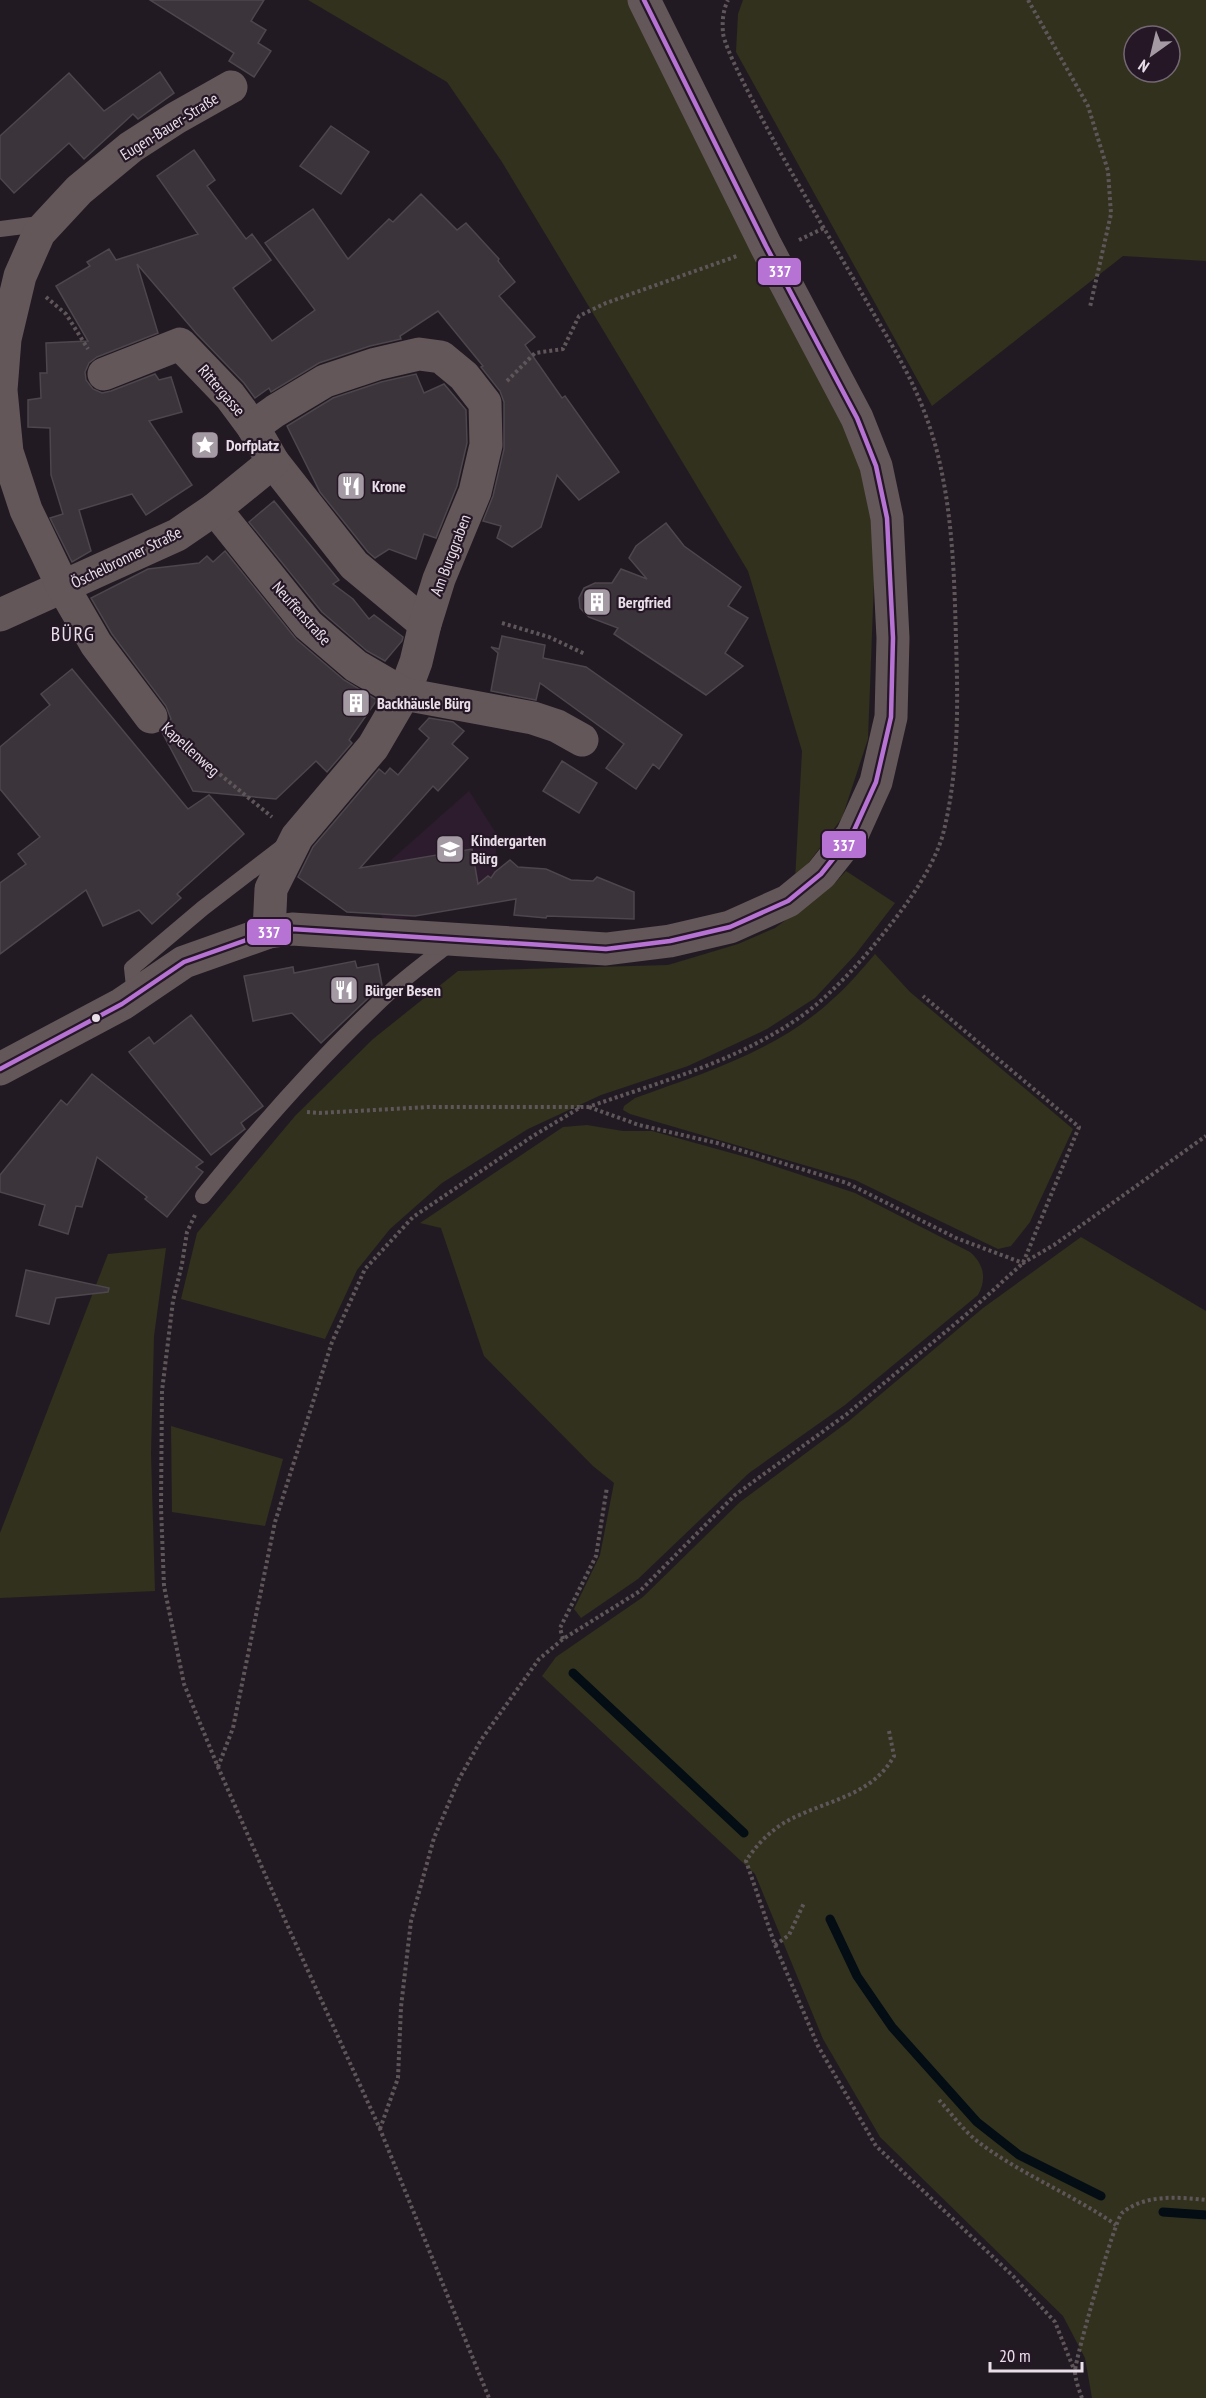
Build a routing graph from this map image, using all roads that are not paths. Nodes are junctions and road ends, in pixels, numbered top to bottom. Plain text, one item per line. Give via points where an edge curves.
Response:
1 (644, 0) edge
2 (231, 87) dead end
3 (0, 229) edge
4 (39, 233) junction
5 (104, 374) road end
6 (253, 427) junction
7 (273, 462) junction
8 (215, 509) junction
9 (63, 587) junction
10 (0, 615) edge
11 (425, 624) junction
12 (404, 694) junction
13 (151, 717) road end
14 (582, 740) dead end
15 (297, 837) junction
16 (269, 932) junction
17 (454, 941) junction
18 (135, 996) junction
19 (0, 1069) edge
20 (203, 1196) road end

1 - 17 street via 857,418 876,466 885,507 893,638 891,717 876,783 852,835 821,874 788,901 730,927 670,941 606,949
2 - 4 street, Eugen-Bauer-Straße via 131,147 79,190
3 - 4 lane via 32,225
4 - 9 street, Eugen-Bauer-Straße via 20,276 5,339 1,390 8,452 26,510
5 - 6 street, Rittergasse via 180,344 230,396
6 - 7 street, Rittergasse
6 - 11 street, Am Burggraben via 326,381 376,364 418,354 441,357 464,376 485,403 486,445 475,492
7 - 8 street, Öschelbronner Straße
7 - 11 street, Rittergasse via 354,565
8 - 9 street, Öschelbronner Straße via 177,534
8 - 12 street, Neuffenstraße via 308,625 356,666
9 - 10 street, Öschelbronner Straße
9 - 13 street, Kapellenweg via 96,644
11 - 12 street, Am Burggraben
12 - 14 street, Neuffenstraße via 533,718
12 - 15 street, Am Burggraben via 373,747
15 - 16 street, Am Burggraben via 271,889
15 - 18 lane via 132,968
16 - 17 street via 292,930
16 - 18 street via 184,962
17 - 20 lane via 394,989 328,1052
18 - 19 street

